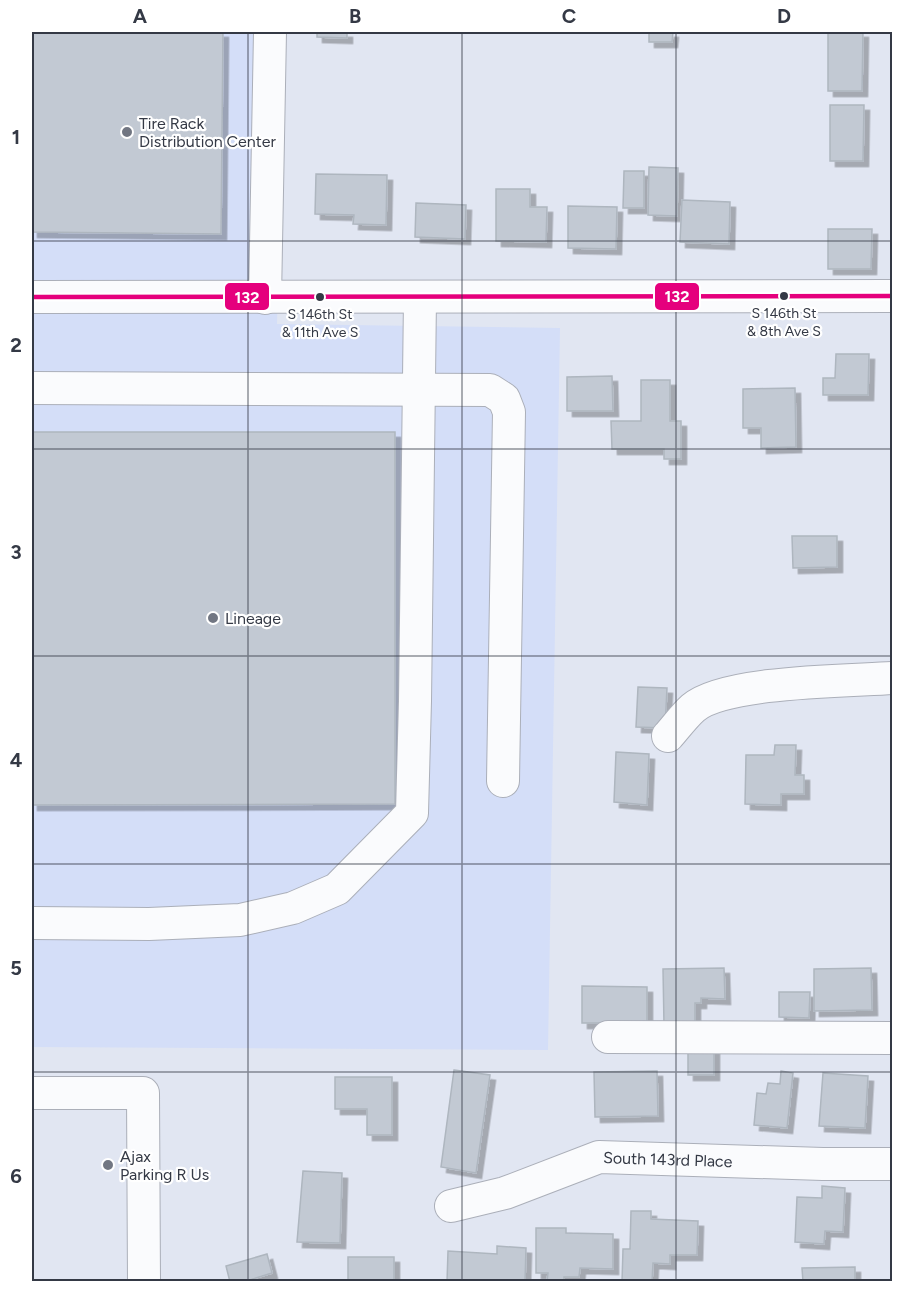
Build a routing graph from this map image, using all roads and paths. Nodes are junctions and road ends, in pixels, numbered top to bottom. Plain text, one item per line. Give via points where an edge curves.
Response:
1 (270, 32) edge
2 (892, 296) edge
3 (32, 297) edge
4 (265, 298) junction
5 (420, 298) junction
6 (32, 388) edge
7 (420, 390) junction
8 (892, 678) edge
9 (668, 736) dead end
10 (503, 781) dead end
11 (32, 923) edge
12 (609, 1037) dead end
13 (892, 1038) edge
14 (32, 1093) edge
15 (892, 1164) edge
16 (451, 1206) dead end
17 (144, 1281) edge

1 - 4 street
2 - 5 street
3 - 4 street
4 - 5 street
5 - 7 street
6 - 7 street
7 - 10 street via 490,390 504,399 509,412
7 - 11 street via 412,813 337,889 292,908 240,920
8 - 9 street via 783,685 719,694 693,707
12 - 13 street
14 - 17 street via 143,1093
15 - 16 street, South 143rd Place via 598,1157 505,1192

